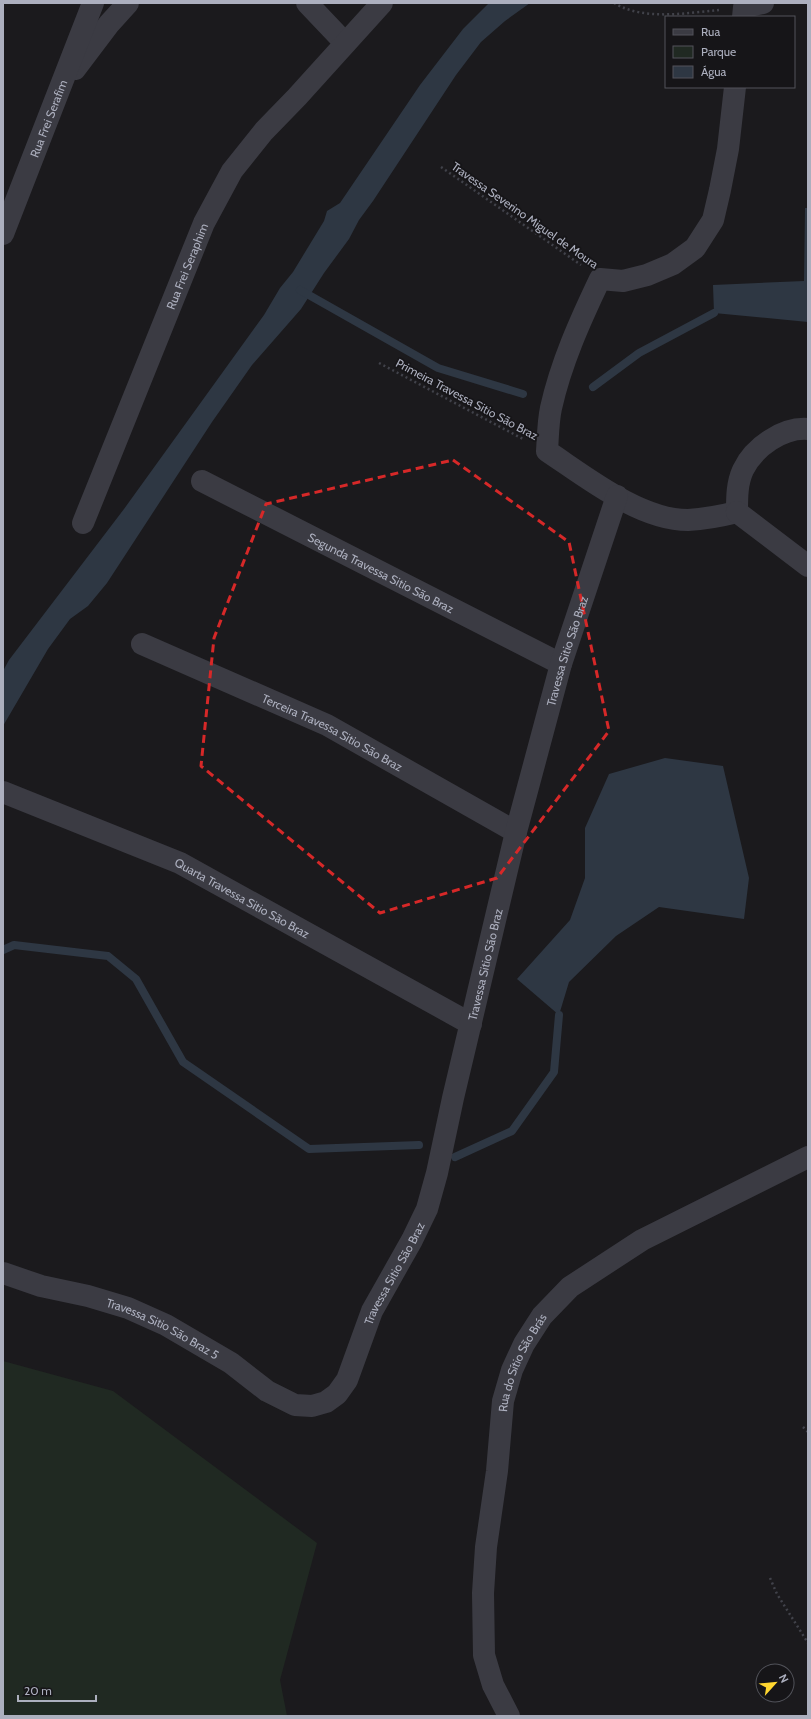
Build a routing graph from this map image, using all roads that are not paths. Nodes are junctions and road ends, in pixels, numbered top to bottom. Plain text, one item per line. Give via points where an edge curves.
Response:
1 (92, 3) edge
2 (128, 3) edge
3 (307, 3) edge
4 (382, 3) edge
5 (345, 43) junction
6 (735, 88) edge
7 (58, 90) junction
8 (3, 234) edge
9 (808, 429) edge
10 (202, 481) dead end
11 (617, 496) junction
12 (737, 512) junction
13 (83, 522) dead end
14 (808, 566) edge
15 (142, 644) dead end
16 (561, 664) junction
17 (3, 792) edge
18 (516, 832) junction
19 (471, 1024) junction
20 (808, 1157) edge
21 (3, 1273) edge
22 (312, 1406) joint
23 (510, 1716) edge

1 - 7 street, Rua Frei Serafim
2 - 7 street via 108,24
3 - 5 street
4 - 5 street, Rua Frei Seraphim
5 - 13 street, Rua Frei Seraphim via 298,98 264,131 232,171 204,222
6 - 11 street via 728,149 713,220 695,248 673,264 647,275 623,281 600,279 561,368 551,410 547,451
7 - 8 street, Rua Frei Serafim
9 - 12 street via 778,435 757,450 744,469 737,490
10 - 16 street, Segunda Travessa Sitio São Braz
11 - 12 street via 639,509 663,517 687,520
11 - 16 street, Travessa Sitio São Braz
12 - 14 street
15 - 18 street, Terceira Travessa Sitio São Braz via 327,724
16 - 18 street, Travessa Sitio São Braz
17 - 19 street, Quarta Travessa Sitio São Braz via 180,863
18 - 19 street, Travessa Sitio São Braz
19 - 22 street, Travessa Sitio São Braz via 427,1209 372,1311 347,1380 338,1394 326,1402
20 - 23 street, Rua do Sítio São Brás via 642,1240 570,1287 542,1316 524,1344 512,1370 503,1401 482,1593 484,1655 493,1685
21 - 22 street, Travessa Sitio São Braz 5 via 40,1286 128,1308 166,1325 231,1363 268,1391 295,1405

